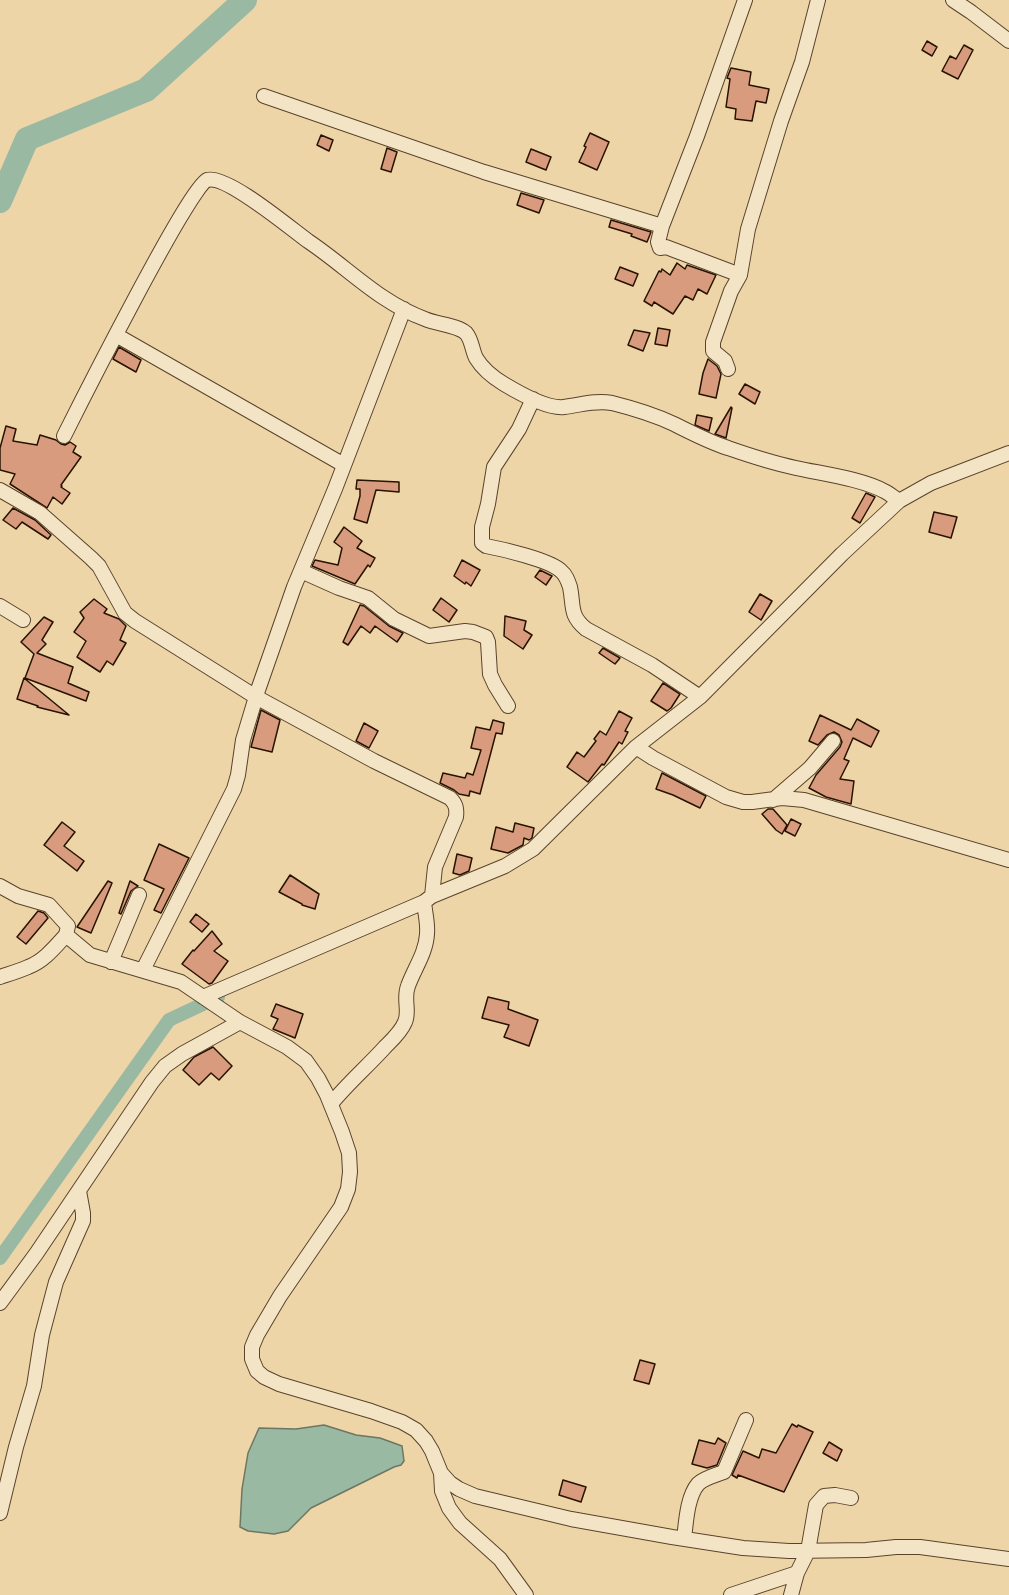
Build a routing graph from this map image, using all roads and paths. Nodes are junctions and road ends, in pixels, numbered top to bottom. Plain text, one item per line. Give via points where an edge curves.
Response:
1 (745, 0) edge
2 (818, 0) edge
3 (953, 0) edge
4 (1009, 41) edge
5 (264, 96) dead end
6 (662, 226) junction
7 (741, 275) junction
8 (404, 309) junction
9 (116, 335) junction
10 (728, 369) dead end
11 (533, 399) junction
12 (64, 436) dead end
13 (1009, 453) edge
14 (344, 465) junction
15 (0, 490) edge
16 (899, 501) junction
17 (301, 571) junction
18 (0, 606) edge
19 (23, 620) dead end
20 (256, 697) junction
21 (700, 697) junction
22 (508, 706) dead end
23 (833, 741) dead end
24 (644, 752) junction
25 (772, 800) junction
26 (1009, 860) edge
27 (0, 886) edge
28 (139, 894) dead end
29 (427, 906) junction
30 (66, 935) junction
31 (111, 962) junction
32 (142, 970) junction
33 (0, 977) edge
34 (209, 1002) junction
35 (237, 1020) junction
36 (331, 1104) junction
37 (79, 1191) junction
38 (0, 1303) edge
39 (746, 1420) dead end
40 (441, 1473) junction
41 (851, 1498) dead end
42 (0, 1513) edge
43 (684, 1539) junction
44 (808, 1551) junction
45 (1009, 1559) edge
46 (797, 1573) junction
47 (526, 1595) edge
48 (731, 1595) edge
49 (790, 1595) edge

1 - 6 street
2 - 7 street via 748,229
3 - 4 street
5 - 6 street via 484,172
6 - 7 street via 660,248
7 - 10 street via 731,291 713,342 714,351
8 - 9 street via 371,289 257,203 217,180 209,180 186,208
8 - 11 street via 425,320 462,330 484,367 506,385
8 - 14 street
9 - 12 street
9 - 14 street
11 - 16 street via 555,407 595,401 615,404 747,454 871,485
11 - 21 street via 494,467 482,543 552,564 568,580 578,623
13 - 16 street via 931,483
14 - 17 street
15 - 20 street via 40,513 91,558 125,613
16 - 21 street
17 - 20 street
17 - 22 street via 368,598 394,619 429,636 465,631 486,637 490,674
18 - 19 street
20 - 29 street via 455,803 456,817 435,867
20 - 32 street via 234,789
21 - 24 street
23 - 25 street via 810,768
24 - 25 street via 726,797 743,802
24 - 29 street via 533,849
25 - 26 street via 804,800
27 - 30 street via 49,905 68,926
28 - 31 street
29 - 34 street
29 - 36 street via 427,936 406,994 405,1024
30 - 31 street via 90,955
30 - 33 street via 30,967
31 - 32 street
32 - 34 street via 181,982
34 - 35 street
35 - 36 street via 306,1060
35 - 37 street via 165,1066
36 - 40 street via 349,1153 348,1189 341,1207 257,1335 252,1359 257,1371 271,1381 371,1411 416,1430 432,1450
37 - 38 street
37 - 42 street via 83,1221 56,1282 34,1386
39 - 43 street via 724,1472 704,1481 694,1491
40 - 43 street via 450,1484 475,1496 571,1519
40 - 47 street via 442,1491 449,1508 500,1559
41 - 44 street via 830,1495 820,1499
43 - 44 street via 743,1548
44 - 45 street via 920,1546
44 - 46 street
46 - 48 street
46 - 49 street

